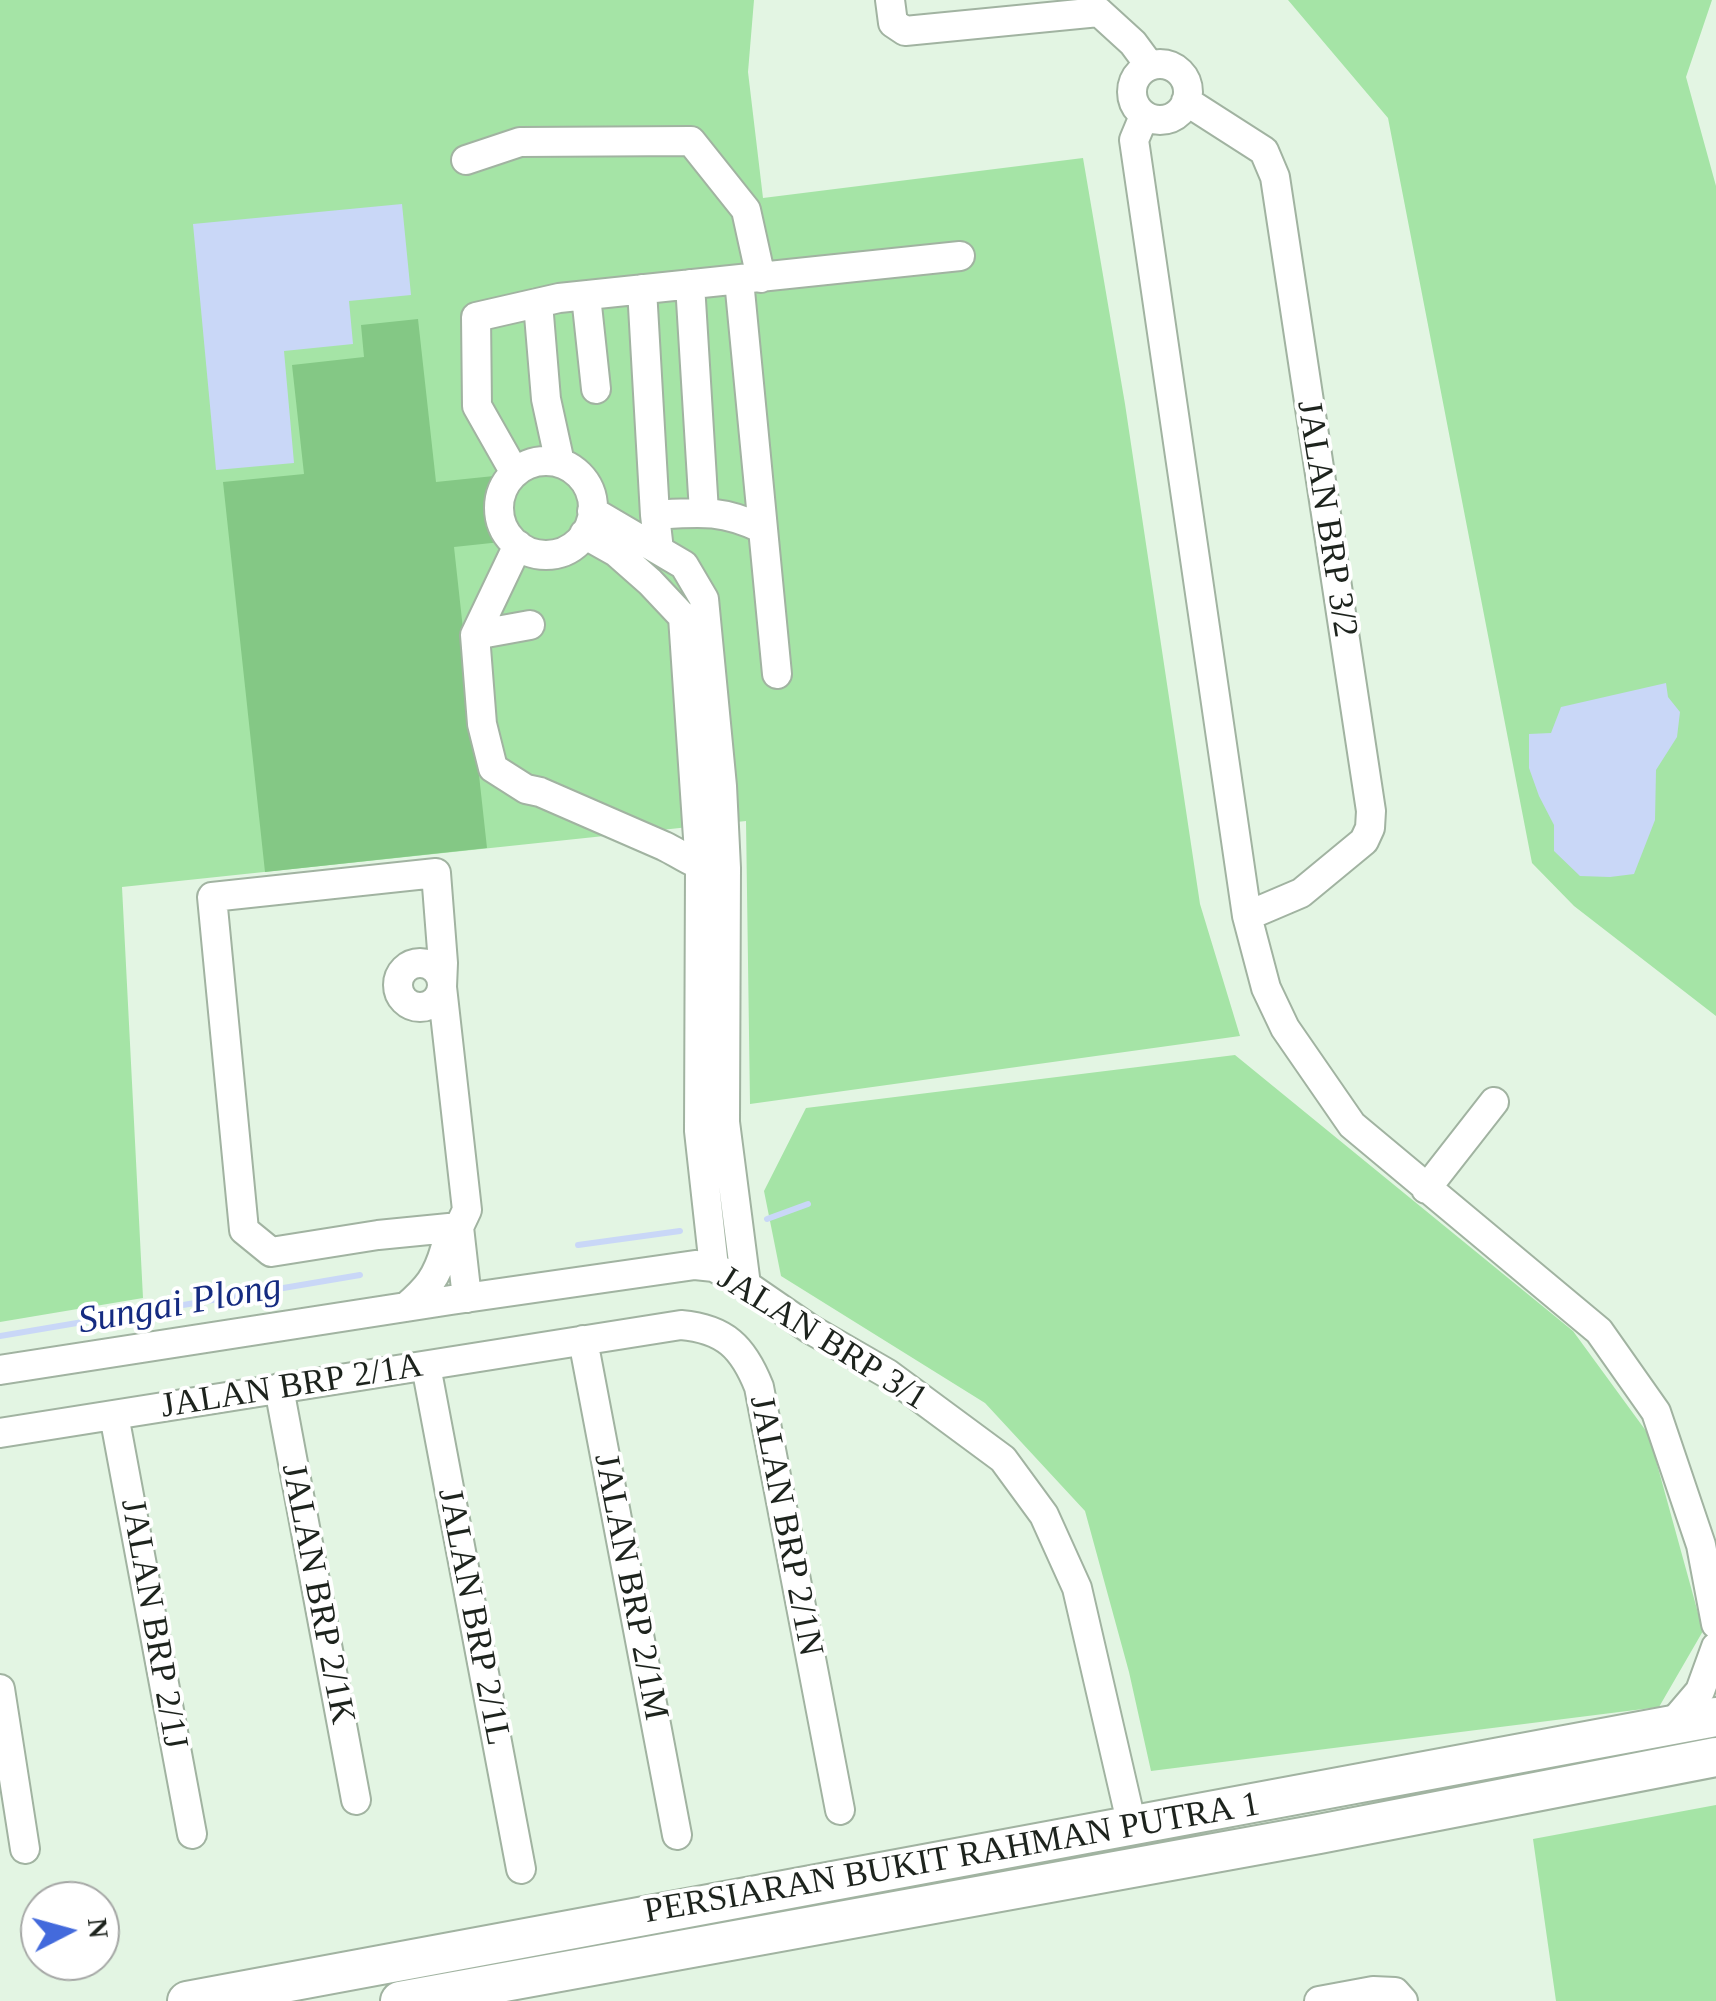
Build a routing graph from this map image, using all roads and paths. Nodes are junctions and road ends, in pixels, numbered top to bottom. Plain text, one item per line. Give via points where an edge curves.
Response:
1 (890, 0) edge
2 (1150, 66) junction
3 (1186, 100) junction
4 (1144, 116) junction
5 (466, 160) dead end
6 (960, 256) dead end
7 (750, 279) junction
8 (690, 284) junction
9 (642, 289) junction
10 (586, 296) junction
11 (538, 303) junction
12 (596, 389) dead end
13 (560, 463) junction
14 (515, 473) junction
15 (704, 512) junction
16 (655, 515) junction
17 (588, 523) junction
18 (763, 529) junction
19 (518, 545) junction
20 (660, 550) junction
21 (530, 625) dead end
22 (475, 634) junction
23 (777, 674) dead end
24 (713, 867) junction
25 (1247, 916) junction
26 (1494, 1102) dead end
27 (1426, 1188) junction
28 (452, 1238) junction
29 (714, 1267) junction
30 (746, 1285) junction
31 (510, 1291) junction
32 (459, 1299) junction
33 (406, 1307) junction
34 (583, 1340) junction
35 (426, 1366) junction
36 (0, 1370) edge
37 (279, 1388) junction
38 (114, 1415) junction
39 (0, 1433) edge
40 (1708, 1542) edge
41 (1716, 1624) edge
42 (1716, 1647) edge
43 (0, 1689) edge
44 (1716, 1717) edge
45 (1671, 1726) junction
46 (1716, 1757) edge
47 (356, 1800) dead end
48 (840, 1810) dead end
49 (1132, 1826) junction
50 (192, 1834) dead end
51 (1318, 1834) junction
52 (677, 1835) dead end
53 (25, 1849) dead end
54 (520, 1869) dead end
55 (1093, 1875) junction
56 (188, 2001) edge
57 (400, 2001) edge
58 (1320, 2001) edge
59 (1404, 2001) edge

1 - 2 street via 893,23 904,31 1099,12
2 - 3 street via 1176,69 1186,83
2 - 4 street via 1136,77 1132,93
3 - 4 street via 1166,120
3 - 25 street, JALAN BRP 3/2 via 1264,151 1274,177 1371,812 1364,841 1300,893
4 - 25 street via 1134,140
5 - 7 street via 520,142 691,141 746,210
6 - 7 street
7 - 8 street
7 - 18 street
8 - 9 street
8 - 15 street
9 - 10 street
9 - 16 street
10 - 11 street
10 - 12 street
11 - 13 street via 546,399
11 - 14 street via 476,318 477,406
13 - 14 street via 525,464
13 - 17 street via 586,482 593,503
14 - 19 street via 499,500 501,524
15 - 16 street
15 - 18 street
16 - 20 street
17 - 19 street via 577,544 556,554 534,554
17 - 20 street
17 - 24 street via 682,617
18 - 23 street
19 - 22 street
20 - 24 street via 684,565 704,599 722,786
21 - 22 street
22 - 24 street via 482,724 493,768 526,788 542,783
24 - 29 street via 699,1131
24 - 30 street via 725,1122
25 - 27 street via 1266,988 1285,1028 1352,1124
26 - 27 street
27 - 40 street via 1599,1331 1656,1412
28 - 28 street via 378,1235 272,1252 244,1230 212,897 436,872 467,1210
28 - 31 street via 488,1279
28 - 32 street
28 - 33 street via 438,1272
29 - 30 street, JALAN BRP 3/1
29 - 31 street, JALAN BRP 3/1
30 - 49 street, JALAN BRP 3/1 via 888,1374 989,1448 1044,1515 1077,1588
31 - 32 street, JALAN BRP 3/1
32 - 33 street, JALAN BRP 3/1
33 - 36 street, JALAN BRP 3/1
34 - 35 street, JALAN BRP 2/1A
34 - 48 street, JALAN BRP 2/1N via 704,1327 740,1350 751,1367
34 - 52 street, JALAN BRP 2/1M
35 - 37 street, JALAN BRP 2/1A
35 - 54 street, JALAN BRP 2/1L
37 - 38 street, JALAN BRP 2/1A
37 - 47 street, JALAN BRP 2/1K
38 - 39 street, JALAN BRP 2/1A
38 - 50 street, JALAN BRP 2/1J
40 - 41 street
42 - 45 street via 1700,1692
43 - 53 street
44 - 45 main road, PERSIARAN BUKIT RAHMAN PUTRA 1
45 - 49 main road, PERSIARAN BUKIT RAHMAN PUTRA 1
46 - 51 main road, PERSIARAN BUKIT RAHMAN PUTRA 1
49 - 51 main road via 1179,1844 1288,1824
49 - 55 main road
49 - 56 main road, PERSIARAN BUKIT RAHMAN PUTRA 1
51 - 55 main road, PERSIARAN BUKIT RAHMAN PUTRA 1
55 - 57 main road, PERSIARAN BUKIT RAHMAN PUTRA 1
58 - 59 street via 1373,1991 1395,1992

